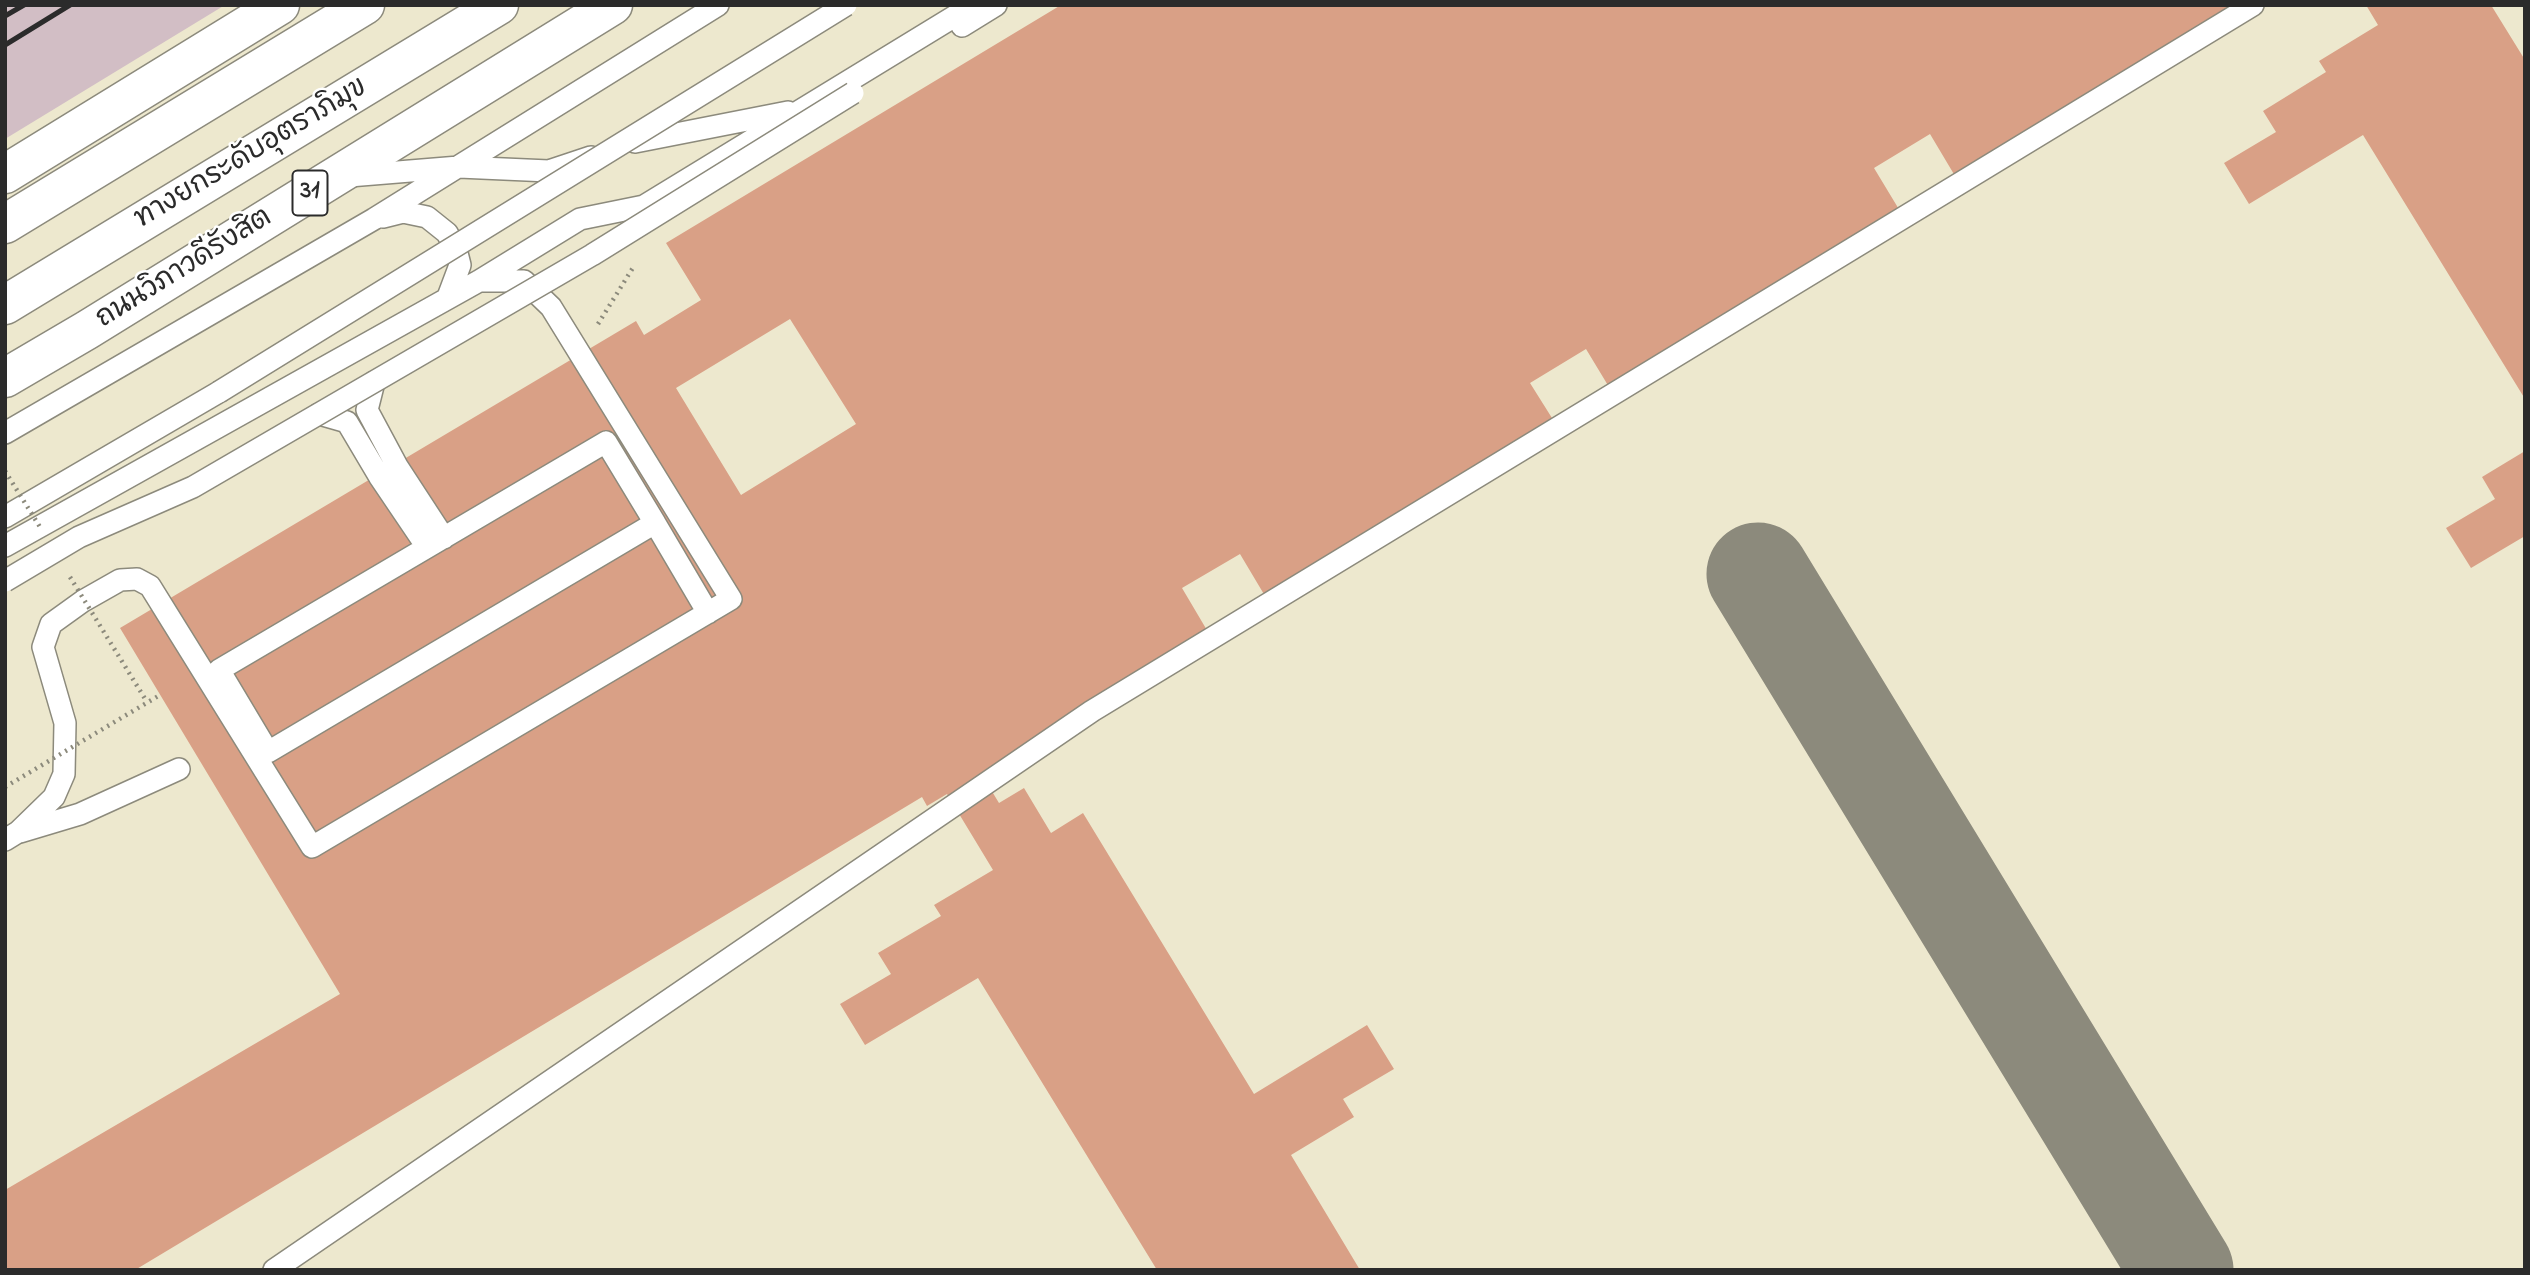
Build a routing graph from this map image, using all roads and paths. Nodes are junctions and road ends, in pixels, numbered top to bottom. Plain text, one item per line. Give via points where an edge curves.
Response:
1 (280, 5) edge
2 (365, 5) edge
3 (499, 5) edge
4 (613, 5) edge
5 (718, 5) edge
6 (846, 5) edge
7 (860, 5) edge
8 (973, 5) edge
9 (996, 5) edge
10 (2253, 5) edge
11 (804, 108) junction
12 (635, 142) junction
13 (459, 167) junction
14 (5, 174) edge
15 (336, 177) junction
16 (374, 219) junction
17 (5, 224) edge
18 (479, 281) junction
19 (448, 297) junction
20 (5, 305) edge
21 (5, 378) edge
22 (374, 382) junction
23 (319, 414) junction
24 (5, 433) edge
25 (5, 471) edge
26 (388, 471) junction
27 (55, 486) junction
28 (5, 517) edge
29 (655, 523) junction
30 (41, 529) dead end
31 (435, 542) junction
32 (5, 543) edge
33 (69, 575) dead end
34 (5, 582) edge
35 (708, 613) junction
36 (160, 695) dead end
37 (147, 702) junction
38 (268, 752) junction
39 (179, 769) dead end
40 (5, 787) edge
41 (12, 836) edge
42 (320, 842) junction
43 (274, 1270) edge

1 - 14 highway
2 - 17 highway
3 - 20 highway, ทางยกระดับอุตราภิมุข / 31
4 - 15 highway, ถนนวิภาวดีรังสิต / 31
5 - 13 lane
6 - 27 lane, bridge via 219,392
7 - 12 lane
8 - 11 lane
9 - 22 lane, bridge via 592,255
10 - 43 lane via 1092,710
11 - 12 lane
11 - 18 lane via 644,206 580,219
12 - 13 lane via 550,171
13 - 15 lane
13 - 16 lane
15 - 21 highway, ถนนวิภาวดีรังสิต / 31
16 - 19 lane via 403,212 428,217 447,233 460,265
16 - 24 lane
18 - 19 lane
18 - 35 lane via 524,281 551,307 731,599
19 - 32 lane
22 - 23 lane, bridge
22 - 26 lane via 367,410
23 - 26 lane via 347,422
23 - 34 lane, bridge via 193,488 79,537
25 - 30 path, bridge
26 - 31 lane
27 - 28 lane
27 - 32 lane
29 - 31 lane via 606,442
29 - 35 lane
29 - 38 lane
31 - 38 lane via 219,670
33 - 37 path, bridge
35 - 42 lane
36 - 37 path, bridge
37 - 40 path, bridge
38 - 42 lane
39 - 41 lane via 80,814
41 - 42 lane via 54,797 64,774 65,723 43,647 51,624 120,580 137,579 150,586 312,847

